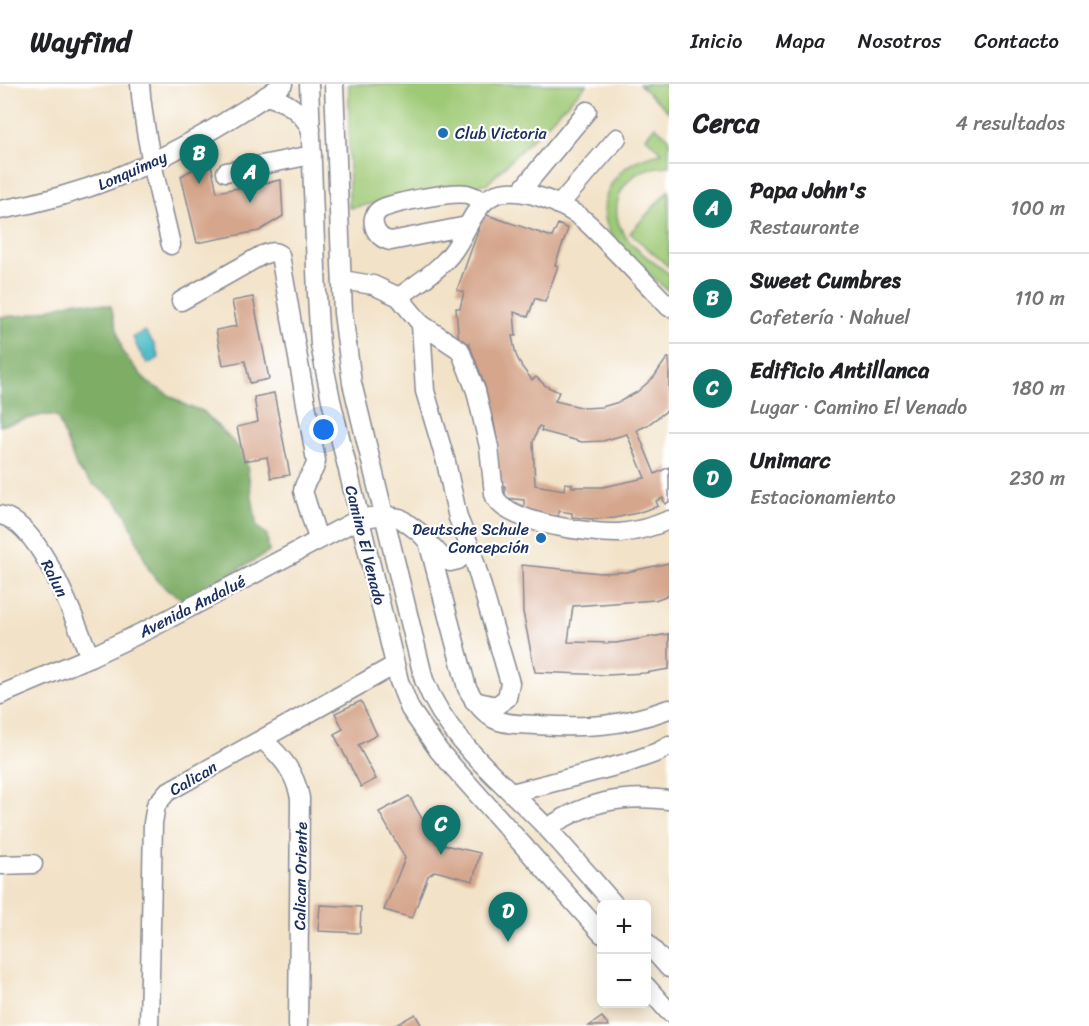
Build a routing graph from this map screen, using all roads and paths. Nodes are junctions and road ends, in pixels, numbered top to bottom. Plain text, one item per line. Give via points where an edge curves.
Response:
1 (140, 84) edge
2 (283, 84) edge
3 (309, 84) edge
4 (334, 84) edge
5 (266, 96) junction
6 (587, 111) dead end
7 (311, 129) junction
8 (617, 138) dead end
9 (312, 155) junction
10 (152, 162) junction
11 (226, 172) dead end
12 (520, 192) junction
13 (485, 201) junction
14 (559, 205) junction
15 (0, 210) edge
16 (467, 226) junction
17 (171, 245) dead end
18 (342, 280) junction
19 (399, 297) junction
20 (181, 301) dead end
21 (669, 307) edge
22 (318, 320) junction
23 (421, 324) junction
24 (0, 515) edge
25 (383, 515) junction
26 (359, 519) junction
27 (669, 520) edge
28 (318, 539) junction
29 (427, 540) junction
30 (471, 549) junction
31 (90, 657) junction
32 (395, 665) junction
33 (0, 695) edge
34 (474, 701) junction
35 (669, 710) edge
36 (263, 740) junction
37 (669, 746) edge
38 (512, 793) junction
39 (669, 800) edge
40 (547, 828) junction
41 (33, 864) dead end
42 (0, 865) edge
43 (610, 900) edge
44 (597, 928) edge
45 (651, 948) edge
46 (669, 968) edge
47 (651, 991) edge
48 (668, 1009) edge
49 (149, 1026) edge
50 (298, 1026) edge

1 - 10 street
2 - 5 street, Lonquimay
3 - 7 street, Camino El Venado
4 - 18 street, Camino El Venado
5 - 7 street via 295,108
5 - 10 street, Lonquimay
6 - 12 street
7 - 9 street, Camino El Venado
8 - 14 street
9 - 11 street
9 - 22 street, Camino El Venado
10 - 15 street, Lonquimay via 73,194
10 - 17 street
12 - 13 street via 502,192
12 - 14 street
13 - 16 street
13 - 16 street via 468,194 422,199 383,208 376,212 374,221 378,236 390,241
14 - 21 street via 580,217
16 - 19 street via 446,260
18 - 19 street via 373,285
18 - 22 street
18 - 25 street, Camino El Venado via 352,383
19 - 23 street
20 - 28 street via 262,255 280,255 316,461 303,491
22 - 26 street, Camino El Venado via 325,373
23 - 27 street via 460,350 476,392 489,447 494,494 501,507 570,530 597,533 635,531
23 - 30 street via 425,391 458,518
24 - 31 street, Ralun via 19,524 41,551
25 - 26 street, Avenida Andalué
25 - 29 street via 400,518
25 - 38 street, Camino El Venado via 430,694 453,732
26 - 28 street, Avenida Andalué
26 - 32 street, Camino El Venado
28 - 31 street, Avenida Andalué
29 - 30 street via 450,562
29 - 34 street via 462,672
30 - 34 street via 510,682 507,698 496,706
31 - 33 street, Avenida Andalué
32 - 36 street, Calican
32 - 44 street, Camino El Venado via 405,697 425,733
34 - 35 street via 495,720 570,727 598,727
36 - 49 street, Calican via 178,785 156,805
36 - 50 street, Calican Oriente via 286,762 300,798
37 - 38 street via 627,763
38 - 40 street, Camino El Venado
39 - 40 street via 602,802 566,815
40 - 43 street, Camino El Venado
41 - 42 street
45 - 46 street
47 - 48 street

